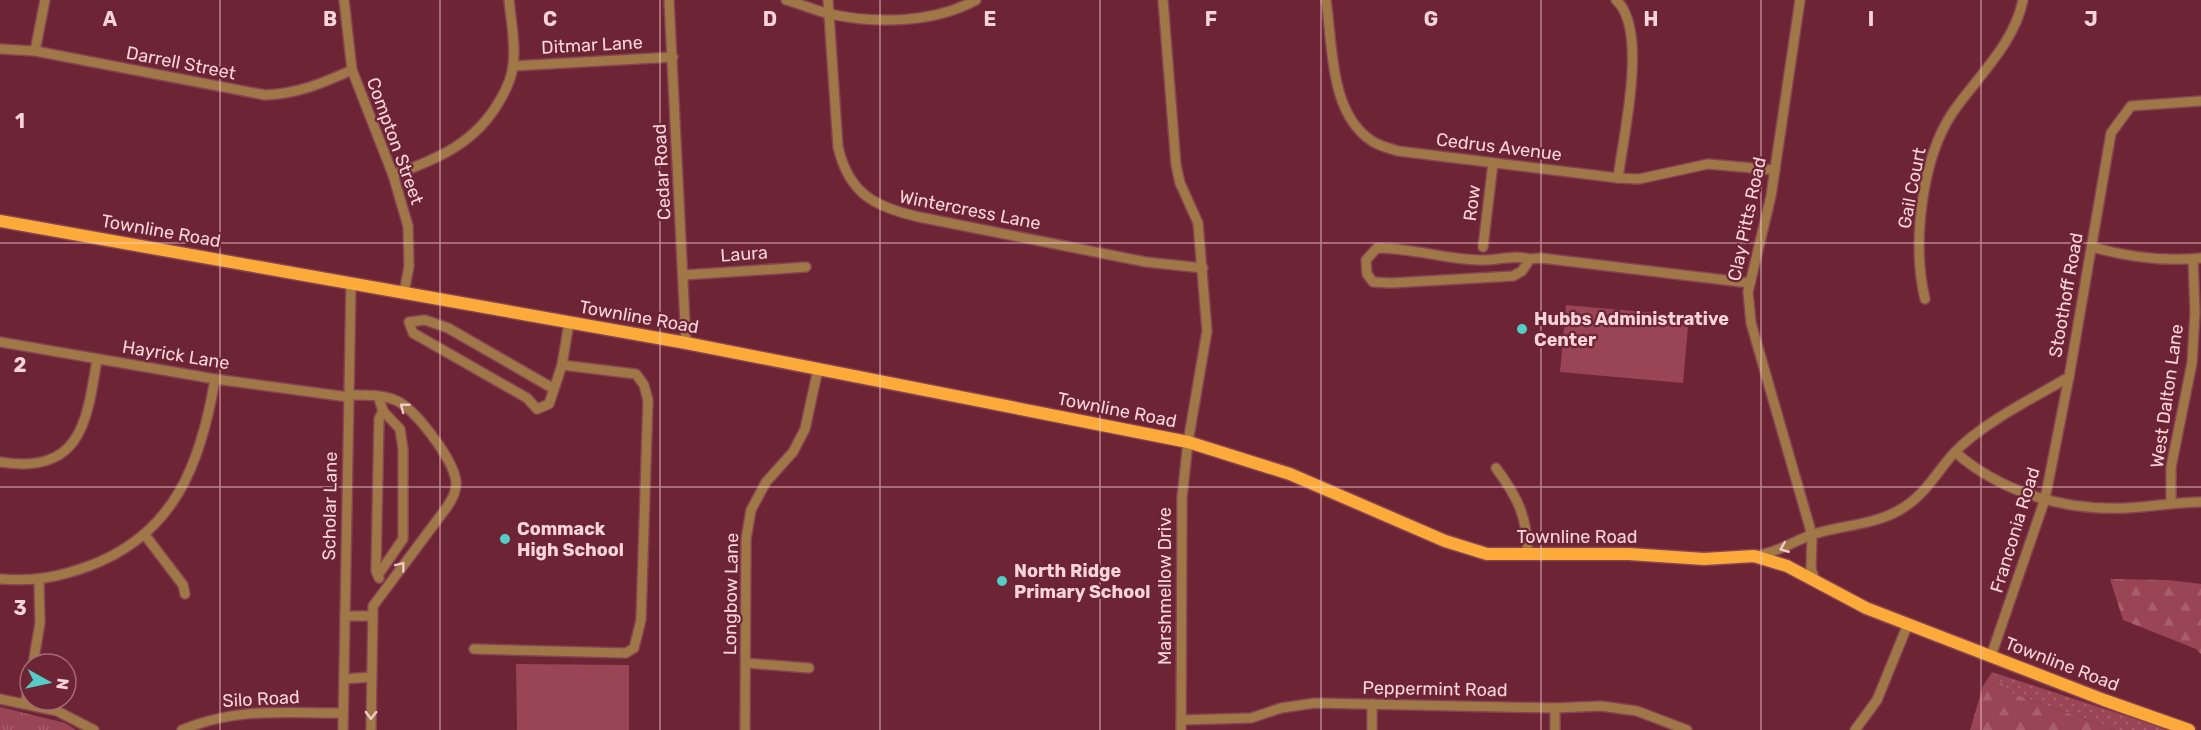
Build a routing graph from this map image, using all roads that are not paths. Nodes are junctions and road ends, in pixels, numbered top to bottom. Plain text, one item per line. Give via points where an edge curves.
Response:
1 (45, 0) edge
2 (344, 0) edge
3 (509, 0) edge
4 (669, 0) edge
5 (786, 0) edge
6 (828, 0) edge
7 (975, 0) edge
8 (1163, 0) edge
9 (1326, 0) edge
10 (1616, 0) edge
11 (1800, 0) edge
12 (2023, 0) edge
13 (829, 14) junction
14 (0, 50) edge
15 (35, 51) junction
16 (673, 57) junction
17 (513, 66) junction
18 (352, 70) junction
19 (2201, 101) edge
20 (1493, 163) junction
21 (1775, 170) junction
22 (393, 175) junction
23 (1618, 178) junction
24 (0, 221) edge
25 (1483, 247) dead end
26 (2092, 247) junction
27 (2197, 258) edge
28 (1530, 260) junction
29 (806, 267) dead end
30 (1203, 268) junction
31 (684, 275) junction
32 (351, 283) junction
33 (1750, 284) junction
34 (404, 293) junction
35 (1925, 299) dead end
36 (569, 323) junction
37 (0, 342) edge
38 (686, 343) junction
39 (97, 359) junction
40 (562, 365) junction
41 (818, 369) junction
42 (2069, 377) junction
43 (215, 379) junction
44 (554, 389) junction
45 (348, 396) junction
46 (378, 396) junction
47 (383, 411) junction
48 (1188, 442) junction
49 (1955, 452) junction
50 (0, 462) edge
51 (1496, 468) dead end
52 (2045, 499) junction
53 (2201, 502) edge
54 (2171, 503) junction
55 (145, 535) junction
56 (1812, 535) junction
57 (1528, 555) junction
58 (1754, 556) junction
59 (378, 575) junction
60 (0, 579) edge
61 (1815, 580) junction
62 (39, 581) junction
63 (384, 589) junction
64 (185, 594) dead end
65 (345, 616) junction
66 (372, 616) junction
67 (1908, 624) junction
68 (474, 649) dead end
69 (35, 652) edge
70 (1991, 656) junction
71 (746, 663) junction
72 (809, 668) dead end
73 (371, 677) junction
74 (344, 680) junction
75 (0, 699) edge
76 (18, 703) edge
77 (1372, 705) junction
78 (1555, 708) junction
79 (59, 712) edge
80 (343, 713) junction
81 (1181, 725) edge
82 (94, 730) edge
83 (182, 730) edge
84 (343, 730) edge
85 (371, 730) edge
86 (745, 730) edge
87 (1372, 730) edge
88 (1555, 730) edge
89 (1687, 730) edge
90 (1855, 730) edge
91 (2189, 730) edge

1 - 15 street
2 - 18 street, Compton Street
3 - 17 street
4 - 16 street, Cedar Road
5 - 13 street
6 - 13 street, Wintercress Lane
7 - 13 street via 924,16 873,20
8 - 30 street, Marshmellow Drive via 1176,165 1198,223
9 - 20 street, Cedrus Avenue via 1339,89 1345,111 1357,129 1373,142 1398,151
10 - 23 street via 1627,19 1633,45
11 - 21 street, Clay Pitts Road
12 - 35 street, Gail Court via 2001,50 1951,115 1940,138 1919,224 1919,274
13 - 30 street, Wintercress Lane via 838,147 843,168 851,182 886,210 1146,262
14 - 15 street, Darrell Street
15 - 18 street, Darrell Street via 265,95 310,88
16 - 17 street, Ditmar Lane
16 - 31 street, Cedar Road
17 - 22 street via 505,91 476,134 438,159
18 - 22 street, Compton Street
19 - 26 street, Stoothoff Road via 2131,106 2112,133
20 - 23 street, Cedrus Avenue
20 - 25 street, Row
21 - 23 street, Cedrus Avenue via 1708,164 1639,179
21 - 33 street, Clay Pitts Road
22 - 34 street, Compton Street via 408,226 409,266
24 - 32 main road, Townline Road
26 - 27 street via 2144,258
26 - 42 street, Stoothoff Road
27 - 54 street, West Dalton Lane via 2192,363 2171,467
28 - 28 street via 1513,276 1391,283 1373,282 1367,274 1366,260 1377,248 1478,261 1517,255
28 - 33 street via 1540,258
29 - 31 street, Laura
30 - 48 street, Marshmellow Drive via 1208,331
31 - 38 street, Cedar Road
32 - 34 main road, Townline Road
32 - 45 street, Scholar Lane
33 - 56 street, Clay Pitts Road via 1751,323
34 - 36 main road, Townline Road
36 - 38 main road, Townline Road
36 - 40 street
37 - 39 street, Hayrick Lane
38 - 41 main road, Townline Road
39 - 43 street, Hayrick Lane
39 - 50 street via 90,406 75,441 59,455 41,463
40 - 44 street
40 - 68 street via 636,374 646,393 641,620 634,648 626,653
41 - 48 main road, Townline Road
41 - 71 street, Longbow Lane via 805,429 793,452 766,482 751,510 746,539
42 - 49 street, Stoothoff Road
42 - 52 street, Franconia Road
43 - 45 street, Hayrick Lane
43 - 55 street via 193,466 166,512
44 - 44 street via 549,404 537,409 527,398 413,333 409,322 425,320 448,328
45 - 46 street, Hayrick Lane
45 - 65 street, Scholar Lane
46 - 47 street
63 -> 46 street via 447,507 456,481 439,447 415,416 398,402
47 - 59 street via 379,419
47 - 59 street via 400,429 403,448 403,539
48 - 57 main road, Townline Road via 1290,474 1445,541 1487,554
48 - 81 street, Marshmellow Drive via 1182,498
49 - 52 street via 1976,470
49 - 56 street, Stoothoff Road via 1924,491 1893,514
51 - 57 street via 1522,506
52 - 54 street via 2092,509
52 - 70 street, Franconia Road
53 - 54 street
55 - 62 street via 107,559
55 - 64 street via 183,585
56 -> 58 street, Stoothoff Road via 1780,551
56 - 61 street, Clay Pitts Road via 1811,569
57 - 58 main road, Townline Road via 1629,554 1704,559
58 - 61 main road, Townline Road
59 - 63 street
60 - 62 street
61 - 67 main road, Townline Road via 1866,608
62 - 69 street via 40,623
63 - 66 street via 374,603
65 - 66 street
65 - 74 street, Scholar Lane
66 - 73 street
67 - 70 main road, Townline Road
67 - 90 street via 1877,700
70 - 91 main road, Townline Road
71 - 72 street
71 - 86 street, Longbow Lane
73 - 74 street
73 -> 85 street
74 - 80 street, Scholar Lane
75 - 76 street
77 - 78 street, Peppermint Road
77 - 81 street, Peppermint Road via 1315,703 1251,718
77 - 87 street
78 - 88 street
78 - 89 street, Peppermint Road via 1600,706 1637,711
79 - 82 street
80 - 83 street, Silo Road via 248,713 210,718
80 - 84 street, Scholar Lane

